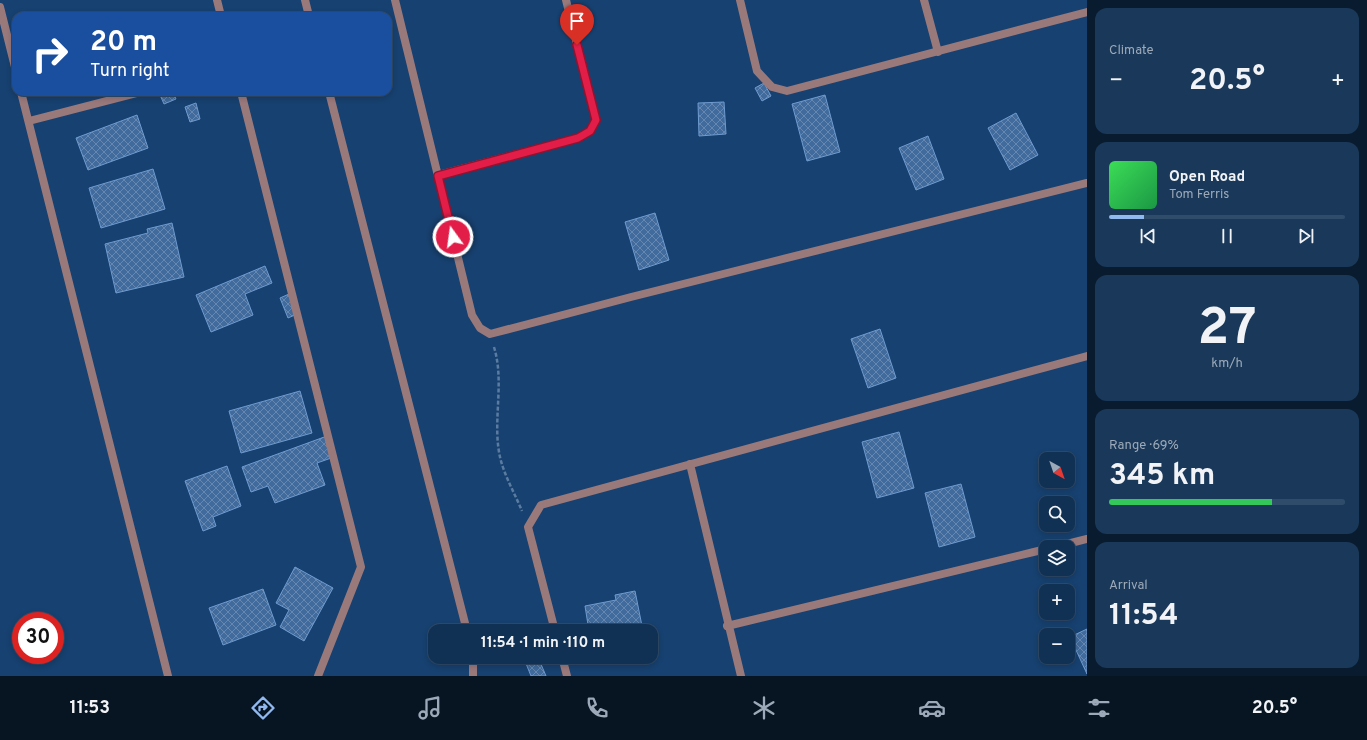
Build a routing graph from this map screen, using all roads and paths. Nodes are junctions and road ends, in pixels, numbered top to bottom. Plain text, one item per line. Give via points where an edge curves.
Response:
1 (217, 0) edge
2 (306, 0) edge
3 (395, 0) edge
4 (566, 0) edge
5 (740, 0) edge
6 (924, 0) edge
7 (0, 7) edge
8 (220, 12) edge
9 (309, 12) edge
10 (1087, 12) edge
11 (938, 52) junction
12 (12, 55) edge
13 (22, 96) edge
14 (126, 96) edge
15 (241, 96) edge
16 (329, 96) edge
17 (29, 121) junction
18 (438, 176) junction
19 (1087, 182) edge
20 (490, 334) junction
21 (1087, 356) edge
22 (690, 464) junction
23 (528, 527) junction
24 (1087, 539) edge
25 (1075, 542) edge
26 (1039, 551) edge
27 (465, 624) edge
28 (553, 624) edge
29 (727, 626) junction
30 (473, 664) edge
31 (564, 664) edge
32 (168, 676) edge
33 (318, 676) edge
34 (473, 676) edge
35 (567, 676) edge
36 (741, 676) edge

1 - 8 street
2 - 9 street
3 - 18 street
4 - 18 street via 596,120 590,131 578,138
5 - 11 street via 757,71 772,87 787,91
6 - 11 street
7 - 12 street
10 - 11 street
13 - 17 street
14 - 17 street
15 - 33 street via 361,567
16 - 27 street
17 - 32 street
18 - 20 street via 472,315 480,328
19 - 20 street
20 - 23 path via 499,364 497,417 500,457
21 - 22 street
22 - 23 street via 541,504
22 - 29 street
23 - 28 street
24 - 25 street
26 - 29 street
29 - 36 street
30 - 34 street
31 - 35 street

